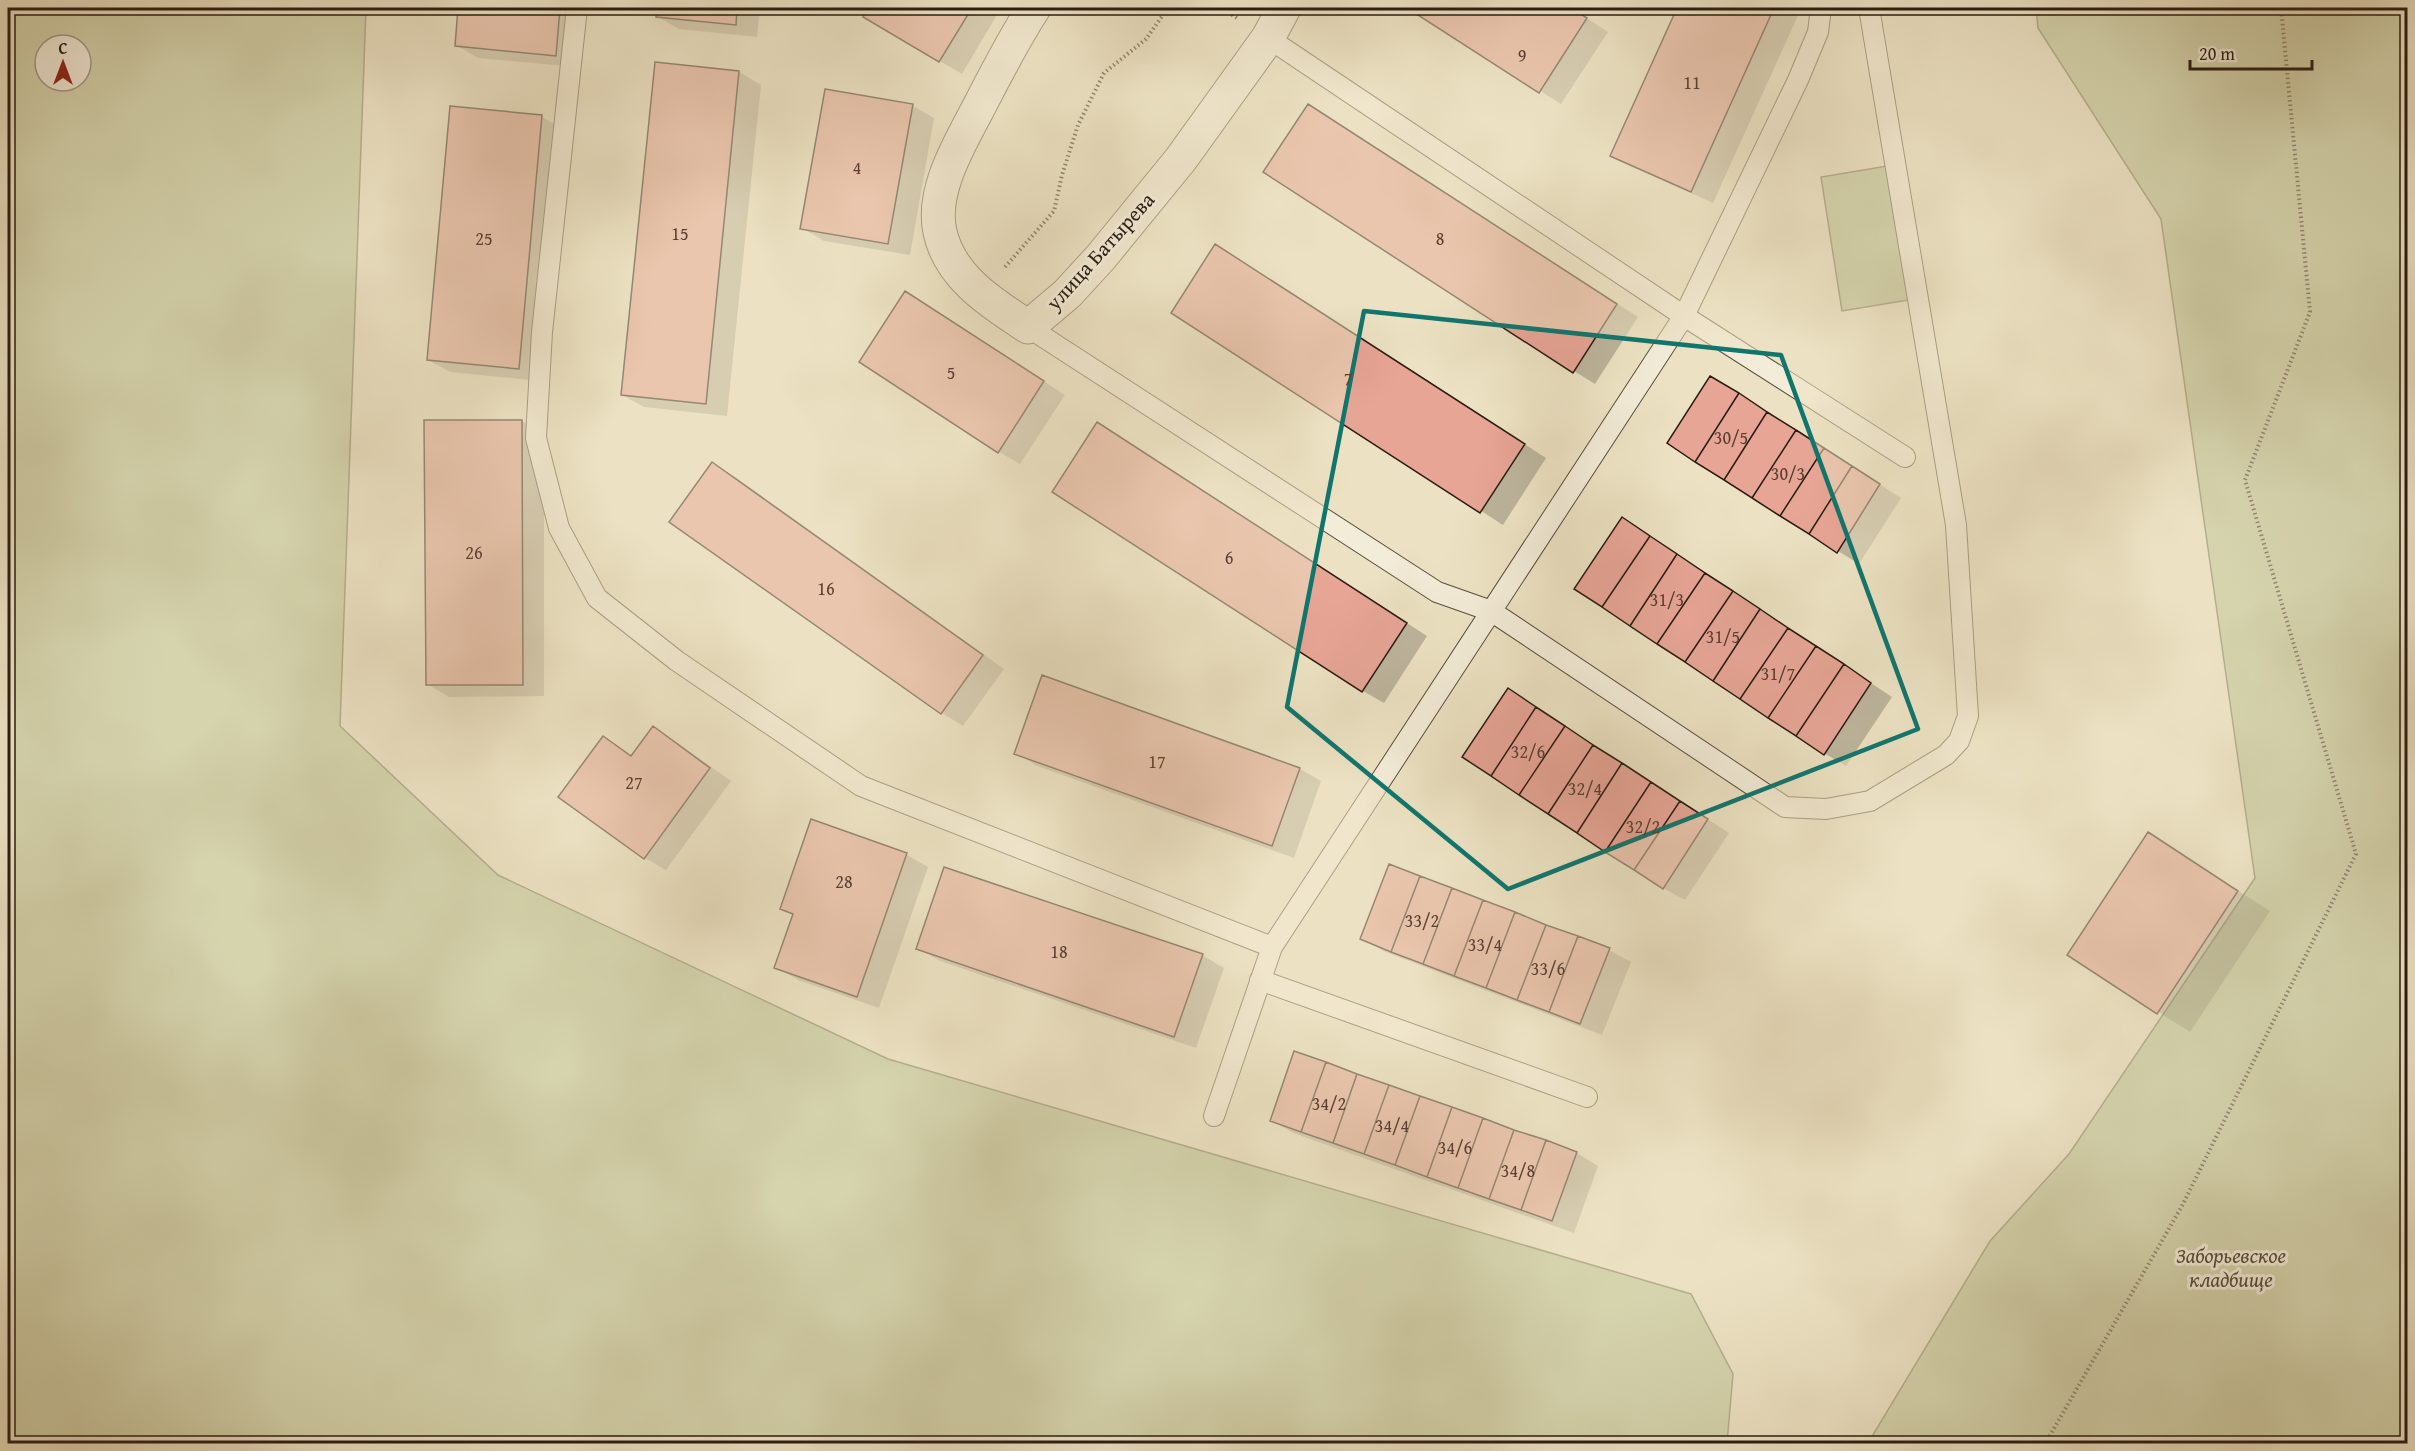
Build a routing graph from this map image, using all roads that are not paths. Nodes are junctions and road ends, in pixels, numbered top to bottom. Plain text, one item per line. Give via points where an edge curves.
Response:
1 (577, 8) edge
2 (1034, 8) edge
3 (1284, 8) edge
4 (1821, 8) edge
5 (1869, 8) edge
6 (1269, 38) junction
7 (1684, 316) junction
8 (1028, 327) junction
9 (1905, 457) dead end
10 (1491, 610) junction
11 (1272, 947) junction
12 (1260, 980) junction
13 (1587, 1096) dead end
14 (1214, 1116) dead end

1 - 11 lane via 542,332 536,438 560,528 597,598 677,661 861,786
2 - 8 street, улица Батырева via 950,163 940,199 940,232 954,265 980,295
3 - 6 street, улица Батырева
4 - 7 lane via 1818,32 1798,80
5 - 10 lane via 1956,525 1968,716 1959,741 1946,755 1870,801 1826,809 1785,807
6 - 7 lane
6 - 8 street, улица Батырева via 1181,159 1101,257 1067,294
7 - 9 lane
7 - 10 lane
8 - 10 lane via 1437,592
10 - 11 lane
11 - 12 lane
12 - 13 lane
12 - 14 lane

